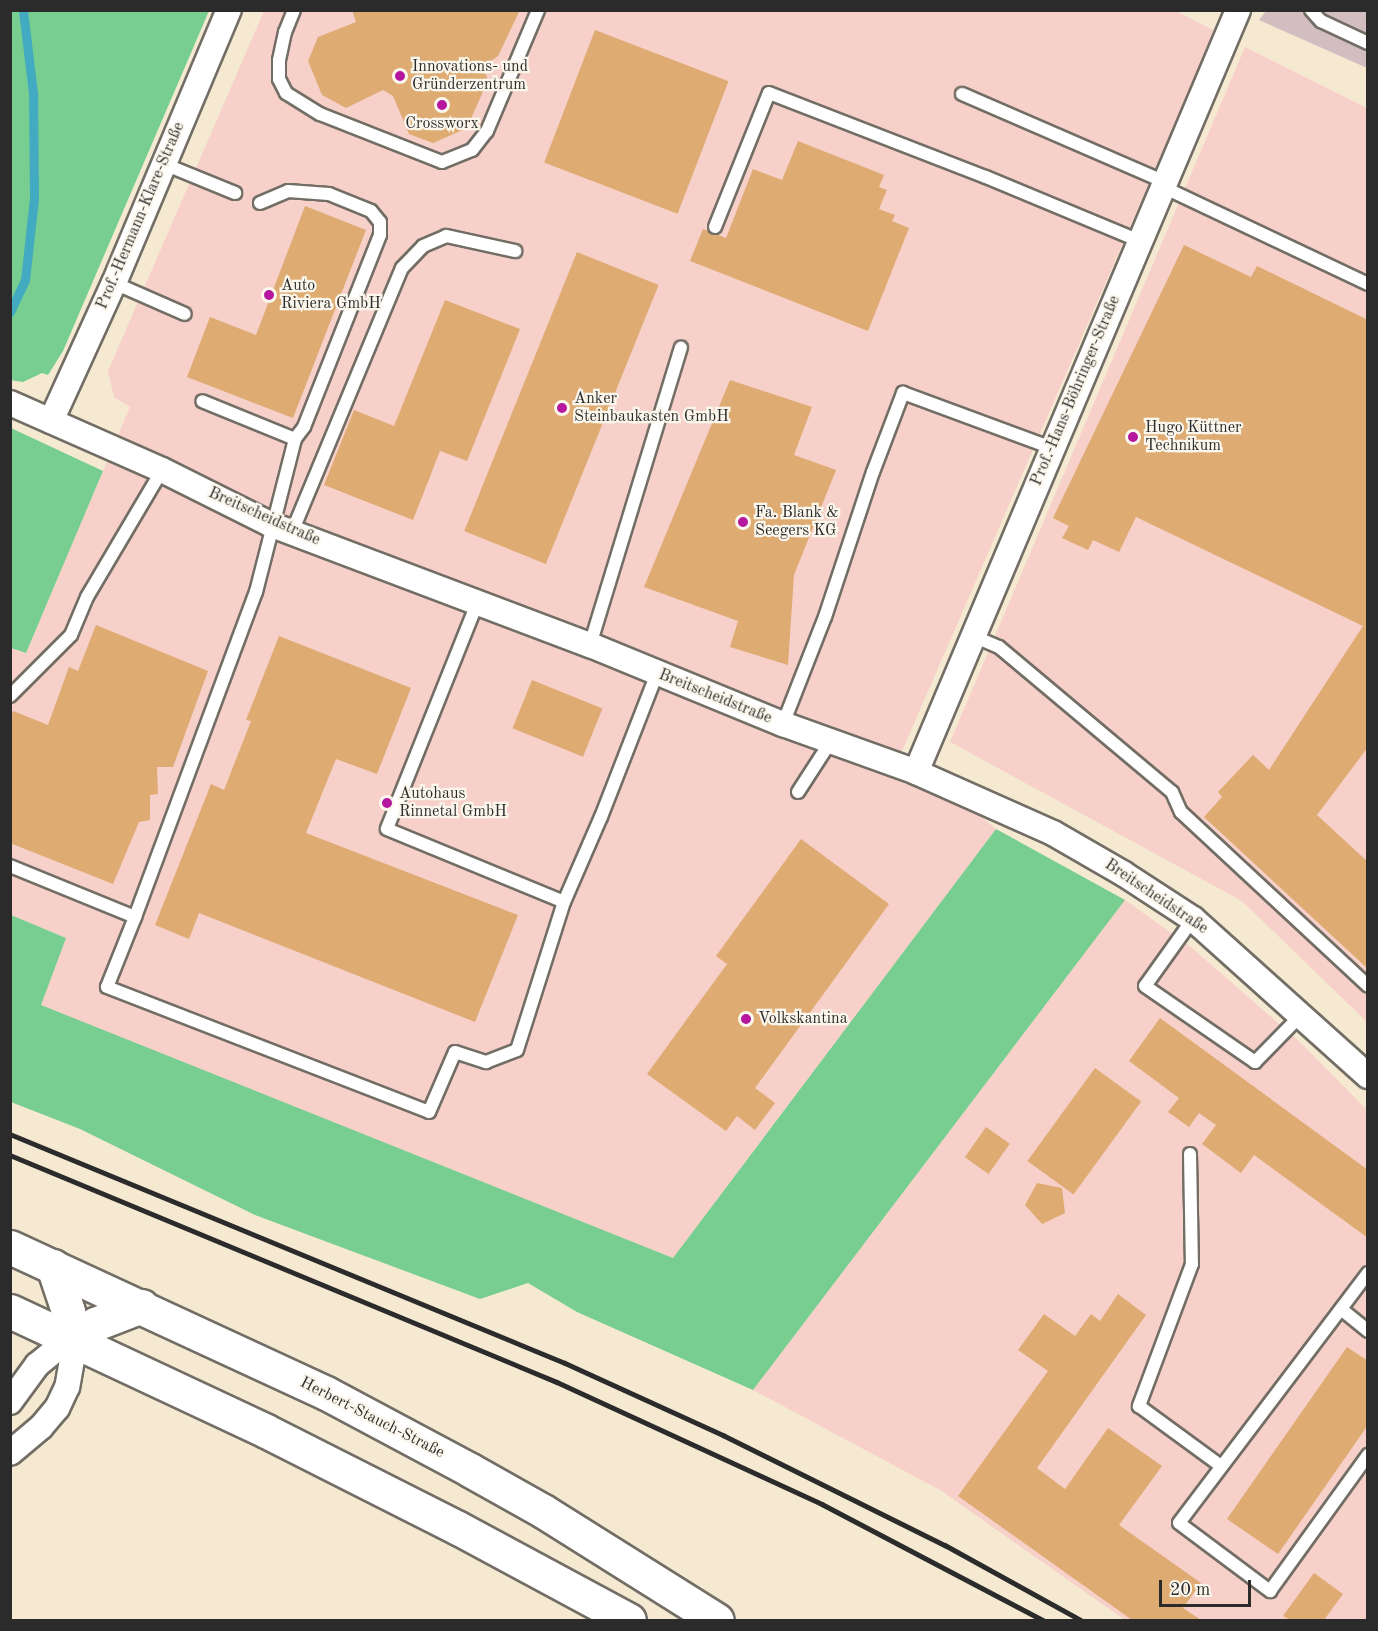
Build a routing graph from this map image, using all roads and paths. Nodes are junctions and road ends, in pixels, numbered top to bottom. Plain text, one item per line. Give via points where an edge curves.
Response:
1 (230, 10) edge
2 (294, 10) edge
3 (538, 10) edge
4 (1238, 10) edge
5 (1311, 10) edge
6 (1368, 43) edge
7 (962, 94) dead end
8 (164, 164) junction
9 (1164, 184) junction
10 (235, 193) dead end
11 (260, 203) dead end
12 (715, 227) dead end
13 (1140, 241) junction
14 (514, 251) dead end
15 (114, 283) junction
16 (1368, 284) edge
17 (184, 314) dead end
18 (681, 348) dead end
19 (202, 401) dead end
20 (10, 403) edge
21 (51, 421) junction
22 (296, 439) junction
23 (1052, 448) junction
24 (162, 470) junction
25 (282, 528) junction
26 (478, 602) junction
27 (973, 636) junction
28 (590, 645) junction
29 (657, 673) junction
30 (10, 696) edge
31 (783, 724) junction
32 (831, 741) junction
33 (916, 772) junction
34 (798, 792) dead end
35 (10, 866) edge
36 (564, 902) junction
37 (135, 917) junction
38 (1193, 919) junction
39 (1368, 986) edge
40 (1301, 1015) junction
41 (1368, 1076) edge
42 (1190, 1154) dead end
43 (10, 1247) edge
44 (53, 1266) junction
45 (1368, 1273) edge
46 (142, 1306) junction
47 (1341, 1309) junction
48 (10, 1311) edge
49 (1368, 1331) edge
50 (70, 1338) junction
51 (10, 1402) edge
52 (10, 1453) edge
53 (1368, 1455) edge
54 (1221, 1466) junction
55 (629, 1620) edge
56 (717, 1620) edge

1 - 8 street, Prof.-Hermann-Klare-Straße
2 - 3 lane via 279,60 279,79 286,93 320,114 442,162 472,150 487,131
4 - 9 street, Prof.-Hans-Böhringer-Straße
5 - 6 lane via 1321,21
7 - 9 lane
8 - 10 lane
8 - 15 street, Prof.-Hermann-Klare-Straße
9 - 13 street, Prof.-Hans-Böhringer-Straße
9 - 16 lane
11 - 22 lane via 288,191 329,194 371,211 380,222 380,235
12 - 13 lane via 769,93
13 - 23 street, Prof.-Hans-Böhringer-Straße
14 - 25 lane via 446,236 423,246 402,268
15 - 17 lane
15 - 21 street, Prof.-Hermann-Klare-Straße
18 - 28 lane
19 - 22 lane
20 - 21 street, Breitscheidstraße
21 - 24 street, Breitscheidstraße
22 - 25 lane
23 - 27 street, Prof.-Hans-Böhringer-Straße
23 - 31 lane via 903,393
24 - 25 street, Breitscheidstraße
24 - 30 lane via 87,597 71,635
25 - 26 street, Breitscheidstraße
25 - 37 lane
26 - 28 street, Breitscheidstraße
26 - 36 lane via 387,829
27 - 33 street, Prof.-Hans-Böhringer-Straße
27 - 39 lane via 999,647 1172,792 1181,812
28 - 29 street, Breitscheidstraße
29 - 31 street, Breitscheidstraße
29 - 36 lane
31 - 32 street, Breitscheidstraße
32 - 33 street, Breitscheidstraße
32 - 34 lane
33 - 38 street, Breitscheidstraße via 1053,833
35 - 37 lane
36 - 37 lane via 517,1050 486,1062 455,1052 429,1112 107,987
38 - 40 street, Breitscheidstraße
38 - 40 lane via 1145,986 1256,1062
40 - 41 street, Breitscheidstraße
42 - 54 lane via 1192,1264 1139,1406
43 - 44 main road, Herbert-Stauch-Straße
44 - 46 main road, Herbert-Stauch-Straße
44 - 50 main road via 68,1311
45 - 47 lane
46 - 50 main road
46 - 56 main road, Herbert-Stauch-Straße via 326,1393 470,1470 554,1517
47 - 49 lane
47 - 54 lane
48 - 50 main road
50 - 51 street via 52,1349
50 - 52 street via 72,1360 67,1387 57,1408
50 - 55 main road via 309,1452
53 - 54 lane via 1270,1591 1179,1523

